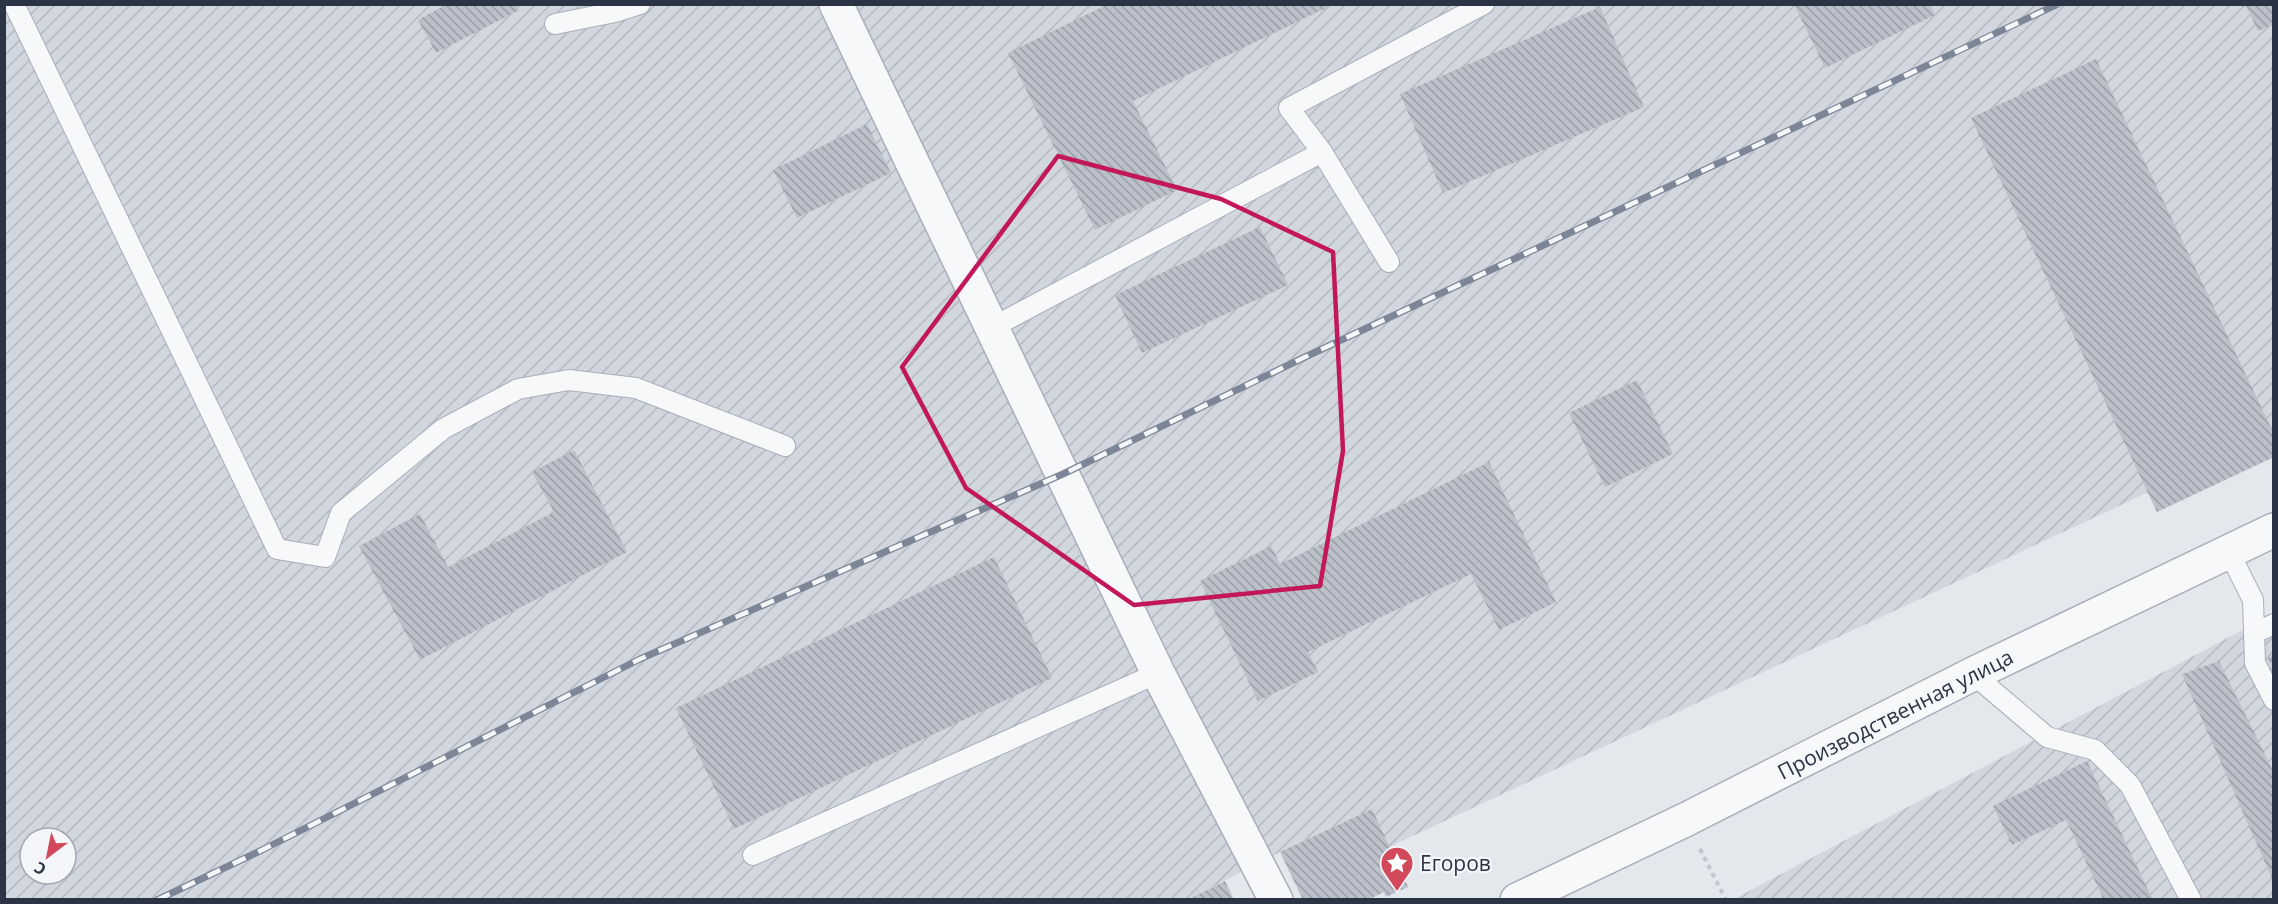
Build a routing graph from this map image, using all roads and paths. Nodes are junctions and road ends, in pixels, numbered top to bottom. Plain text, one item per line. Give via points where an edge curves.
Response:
1 (14, 4) edge
2 (640, 4) edge
3 (836, 4) edge
4 (1484, 4) edge
5 (555, 24) dead end
6 (1322, 152) junction
7 (1389, 262) dead end
8 (993, 327) junction
9 (785, 446) dead end
10 (2274, 530) edge
11 (2229, 552) junction
12 (2274, 624) edge
13 (2254, 633) junction
14 (1158, 673) junction
15 (1973, 674) junction
16 (2274, 700) edge
17 (1685, 820) junction
18 (753, 855) dead end
19 (1276, 900) edge
20 (1517, 900) edge
21 (1726, 900) edge
22 (2191, 900) edge

1 - 9 lane via 277,549 325,557 341,513 443,429 518,389 569,380 636,387
2 - 5 lane
3 - 8 street
4 - 6 lane via 1288,108
6 - 7 lane
6 - 8 lane
8 - 14 street
10 - 11 street, Производственная улица
11 - 13 lane via 2253,600
11 - 15 street, Производственная улица
12 - 13 lane
13 - 16 lane via 2255,663
14 - 18 lane
14 - 19 street
15 - 17 street, Производственная улица
15 - 22 lane via 2047,737 2095,750 2130,785
17 - 20 street, Производственная улица
17 - 21 path

